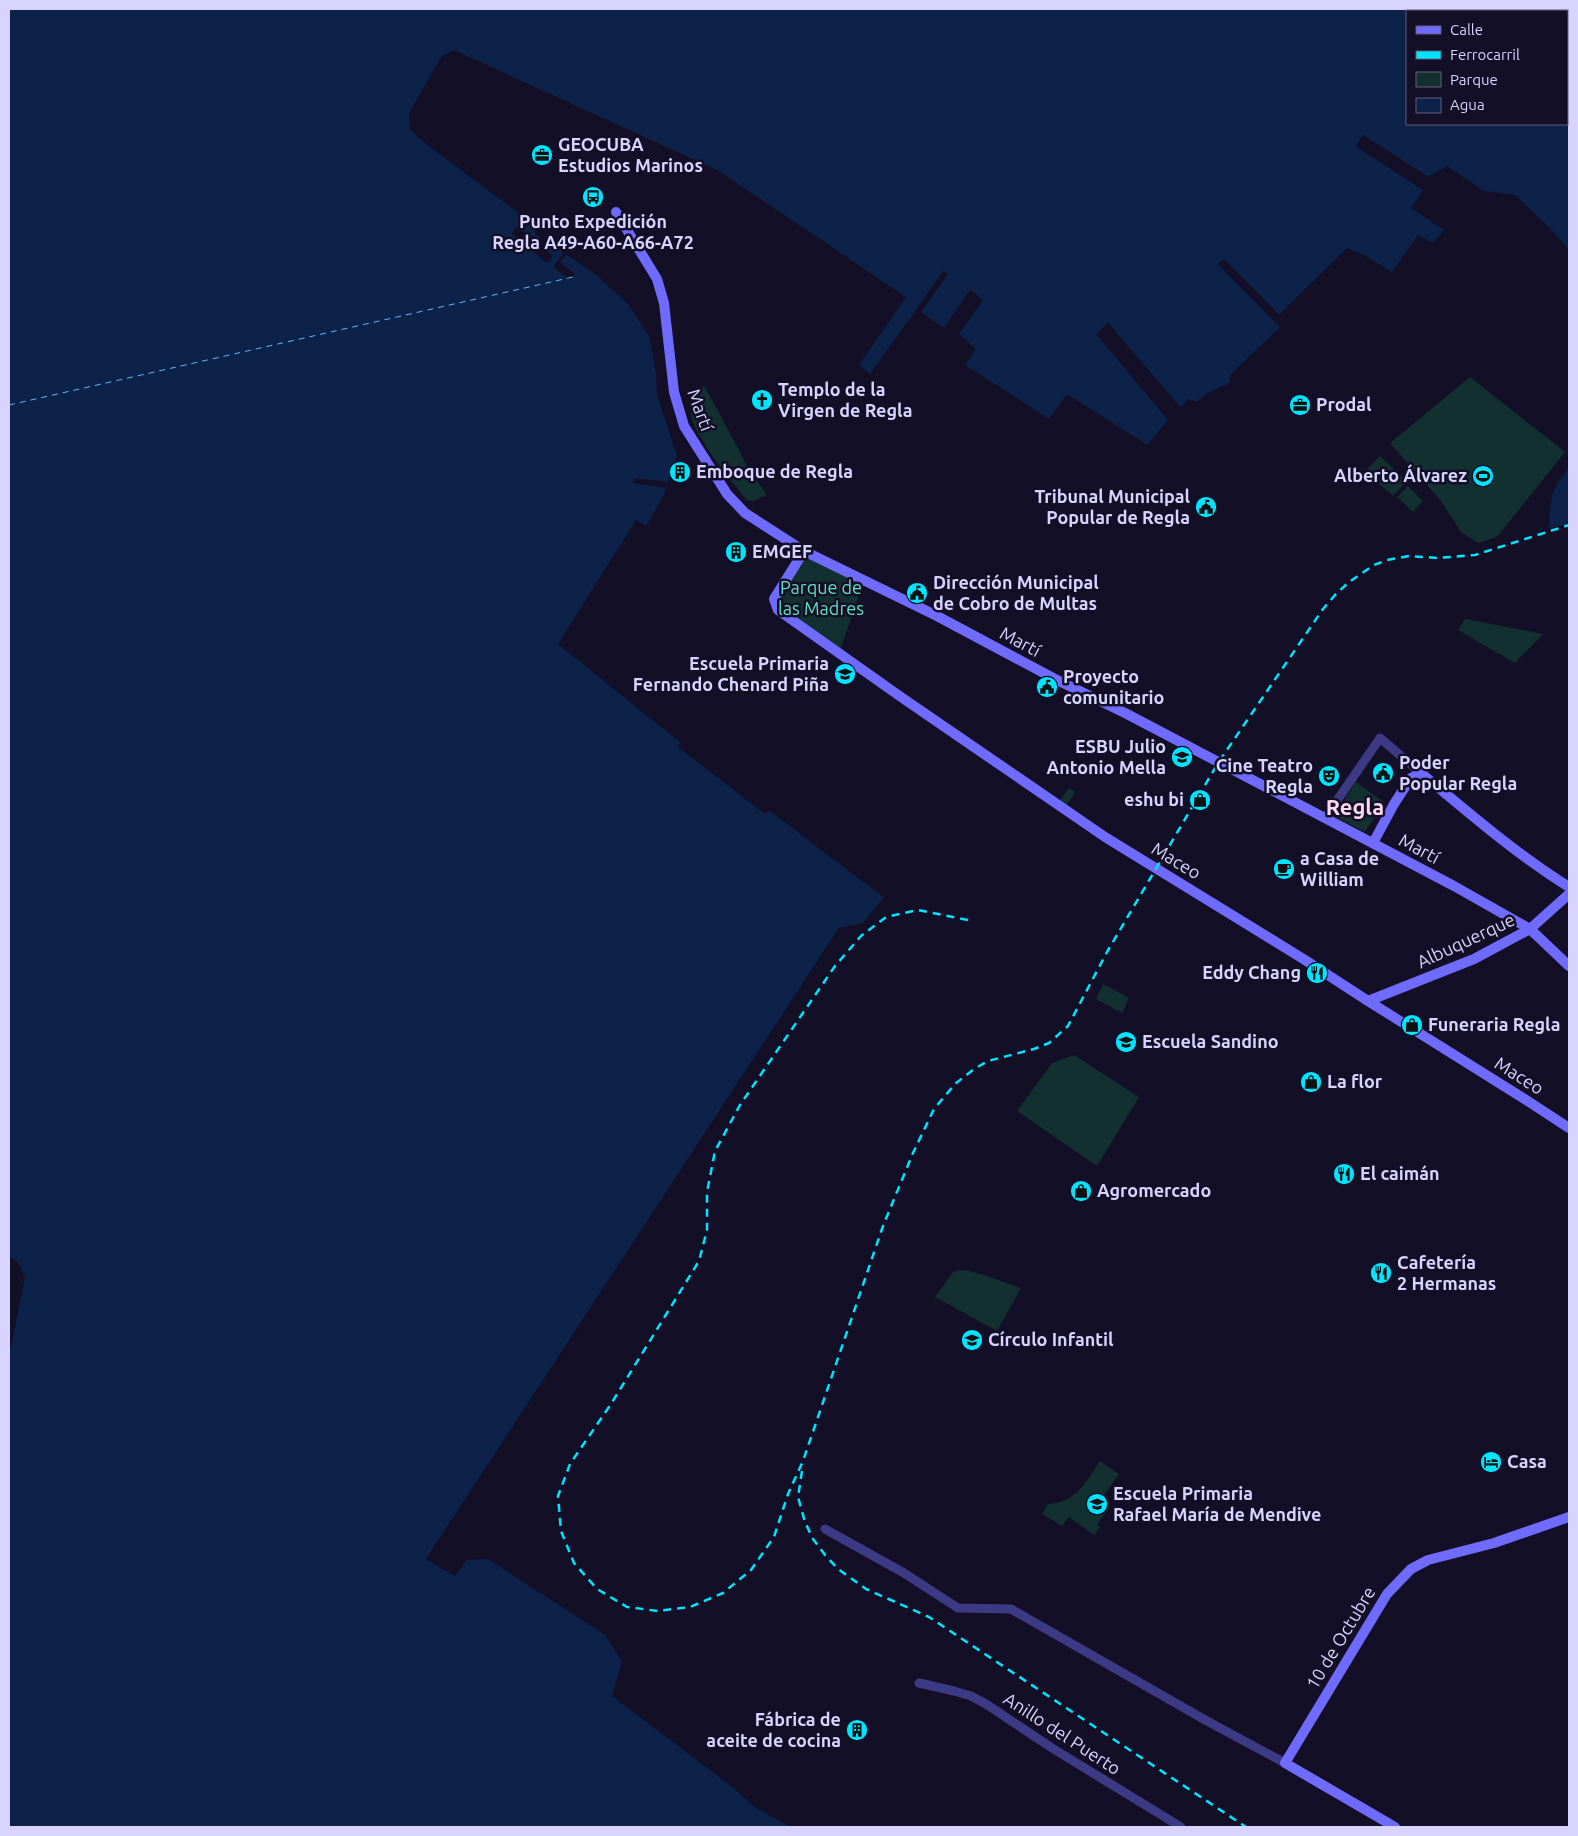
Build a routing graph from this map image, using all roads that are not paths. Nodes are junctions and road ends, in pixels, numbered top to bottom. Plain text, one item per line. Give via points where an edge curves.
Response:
1 (616, 212) dead end
2 (804, 551) junction
3 (1421, 773) junction
4 (1325, 818) junction
5 (1373, 843) junction
6 (1569, 887) edge
7 (1569, 894) edge
8 (1530, 929) junction
9 (1569, 966) edge
10 (1368, 1002) junction
11 (1569, 1128) edge
12 (1569, 1517) edge
13 (824, 1529) dead end
14 (919, 1683) dead end
15 (1284, 1763) junction
16 (1181, 1827) edge
17 (1395, 1827) edge

1 - 2 main road, Martí via 657,279 664,302 674,392 684,426 726,494 745,513
2 - 4 main road, Martí via 937,616
2 - 10 main road, Maceo via 774,599 778,610 1080,820 1297,954
3 - 4 street via 1380,738
3 - 5 main road via 1411,778
3 - 6 main road via 1496,835
4 - 5 main road, Martí
5 - 8 main road, Martí
7 - 8 main road, Albuquerque
8 - 9 main road, Martí
8 - 10 main road, Albuquerque via 1474,959
10 - 11 main road, Maceo
12 - 15 main road, 10 de Octubre via 1494,1543 1439,1556 1411,1568 1387,1594
13 - 15 street via 904,1573 958,1608 1011,1609
14 - 16 street, Anillo del Puerto via 954,1690 986,1704
15 - 17 main road

